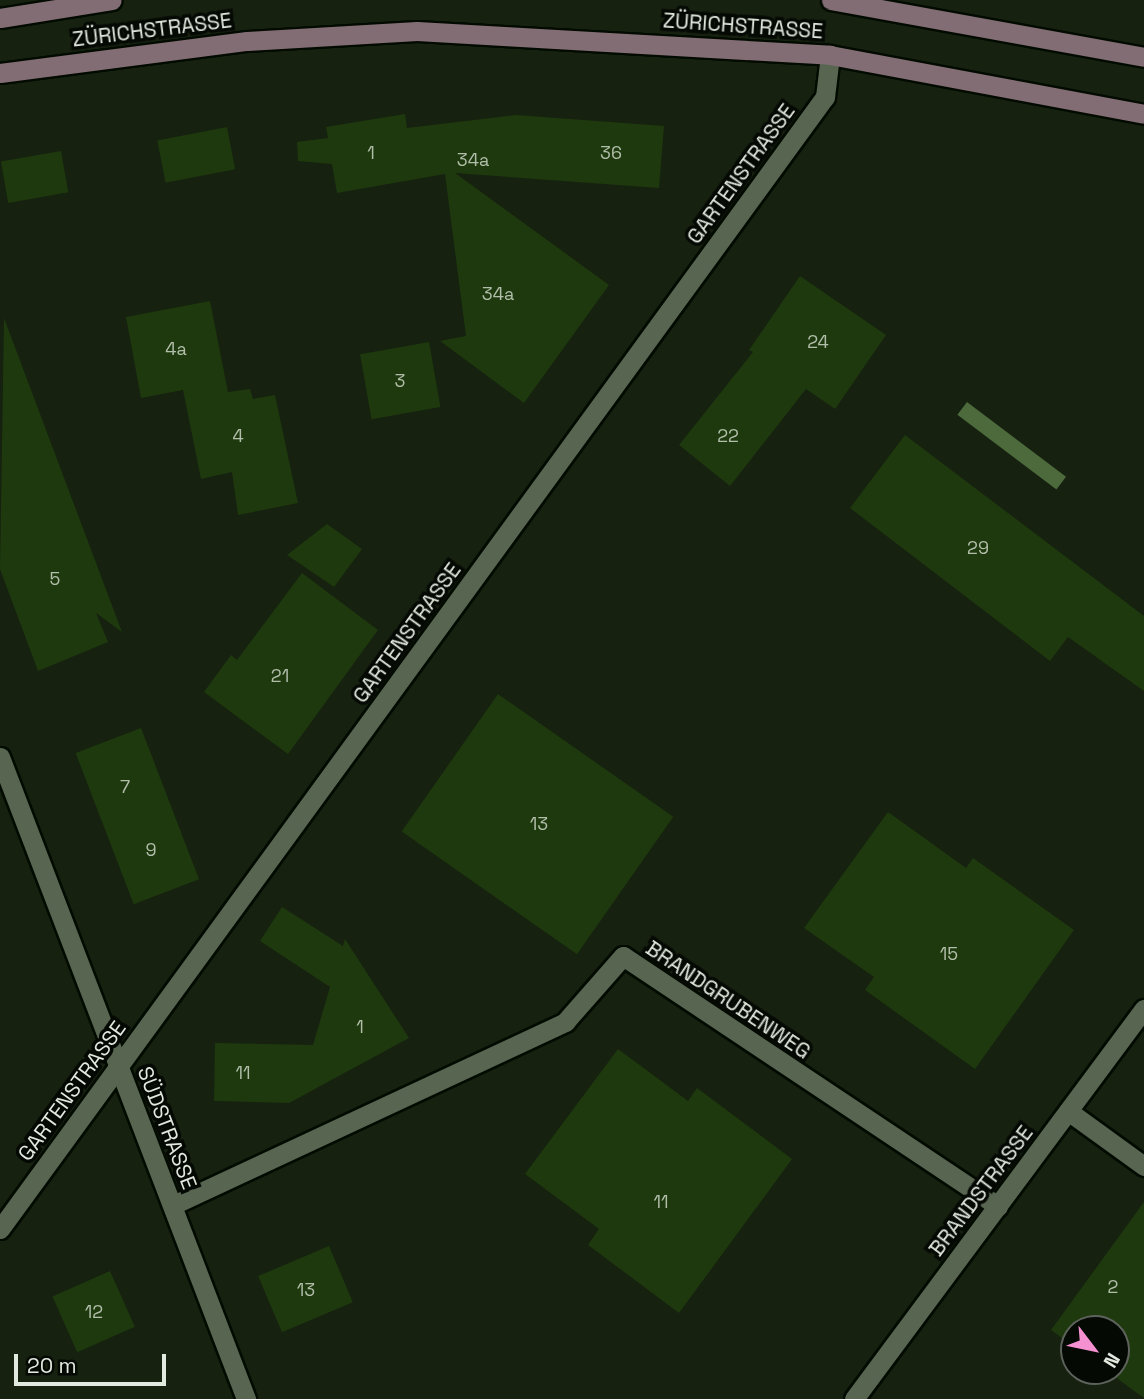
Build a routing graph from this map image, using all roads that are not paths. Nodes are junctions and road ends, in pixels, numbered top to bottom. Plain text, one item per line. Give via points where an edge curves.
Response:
1 (112, 0) edge
2 (831, 0) edge
3 (43, 4) edge
4 (0, 18) edge
5 (830, 55) junction
6 (1144, 57) edge
7 (0, 73) edge
8 (1144, 114) edge
9 (0, 757) edge
10 (1144, 1009) edge
11 (118, 1066) junction
12 (1068, 1111) junction
13 (1144, 1166) edge
14 (173, 1205) junction
15 (998, 1206) junction
16 (0, 1229) edge
17 (246, 1399) edge
18 (854, 1399) edge

1 - 3 main road, ZÜRICHSTRASSE
2 - 6 main road, ZÜRICHSTRASSE
3 - 4 main road, ZÜRICHSTRASSE
5 - 7 main road, ZÜRICHSTRASSE via 417,31 247,41
5 - 8 main road, ZÜRICHSTRASSE
5 - 11 street, GARTENSTRASSE via 825,97
9 - 11 street, SÜDSTRASSE
10 - 12 street, BRANDSTRASSE
11 - 14 street, SÜDSTRASSE
11 - 16 street, GARTENSTRASSE
12 - 13 street
12 - 15 street, BRANDSTRASSE
14 - 15 street, BRANDGRUBENWEG via 565,1022 622,956
14 - 17 street, SÜDSTRASSE
15 - 18 street, BRANDSTRASSE

